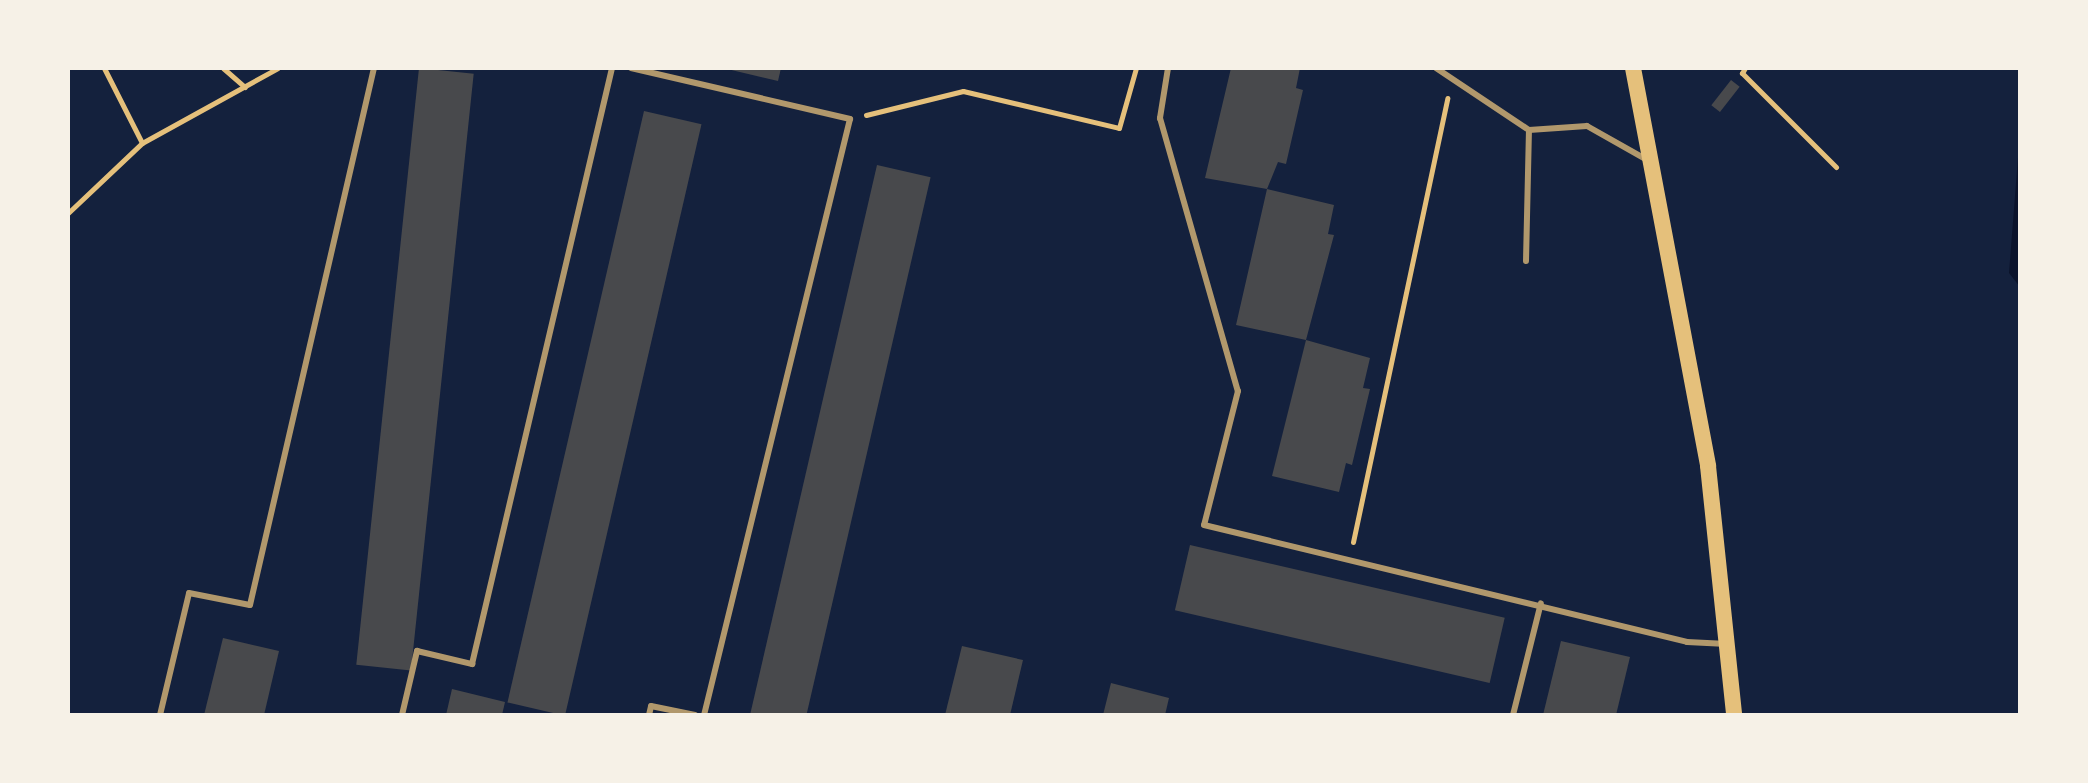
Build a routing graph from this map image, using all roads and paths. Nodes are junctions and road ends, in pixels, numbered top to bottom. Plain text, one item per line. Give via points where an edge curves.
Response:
1 (104, 68) edge
2 (223, 68) edge
3 (278, 68) edge
4 (374, 68) edge
5 (612, 68) edge
6 (631, 68) edge
7 (1136, 68) edge
8 (1168, 68) edge
9 (1436, 68) edge
10 (1633, 68) edge
11 (1745, 68) edge
12 (1451, 78) junction
13 (245, 87) junction
14 (850, 119) junction
15 (1529, 130) junction
16 (142, 143) junction
17 (1654, 163) junction
18 (1836, 167) dead end
19 (68, 213) edge
20 (1526, 261) dead end
21 (1349, 558) junction
22 (1541, 603) junction
23 (1730, 645) junction
24 (160, 715) edge
25 (402, 715) edge
26 (649, 715) edge
27 (695, 715) edge
28 (704, 715) edge
29 (1513, 715) edge
30 (1734, 715) edge

1 - 16 path
2 - 13 path
3 - 13 path
4 - 24 lane via 250,605 189,593
5 - 25 lane via 472,664 417,651
6 - 14 lane
7 - 14 path via 1119,128 963,91
8 - 21 lane via 1160,118 1238,391 1204,525
9 - 12 lane
10 - 17 main road
11 - 18 path via 1742,73
12 - 15 lane
12 - 21 path
13 - 16 path
14 - 28 lane
15 - 17 lane via 1587,126
15 - 20 lane
16 - 19 path
17 - 23 main road via 1708,466
21 - 22 lane
22 - 23 lane via 1687,642
22 - 29 lane
23 - 30 main road
26 - 27 lane via 651,706

